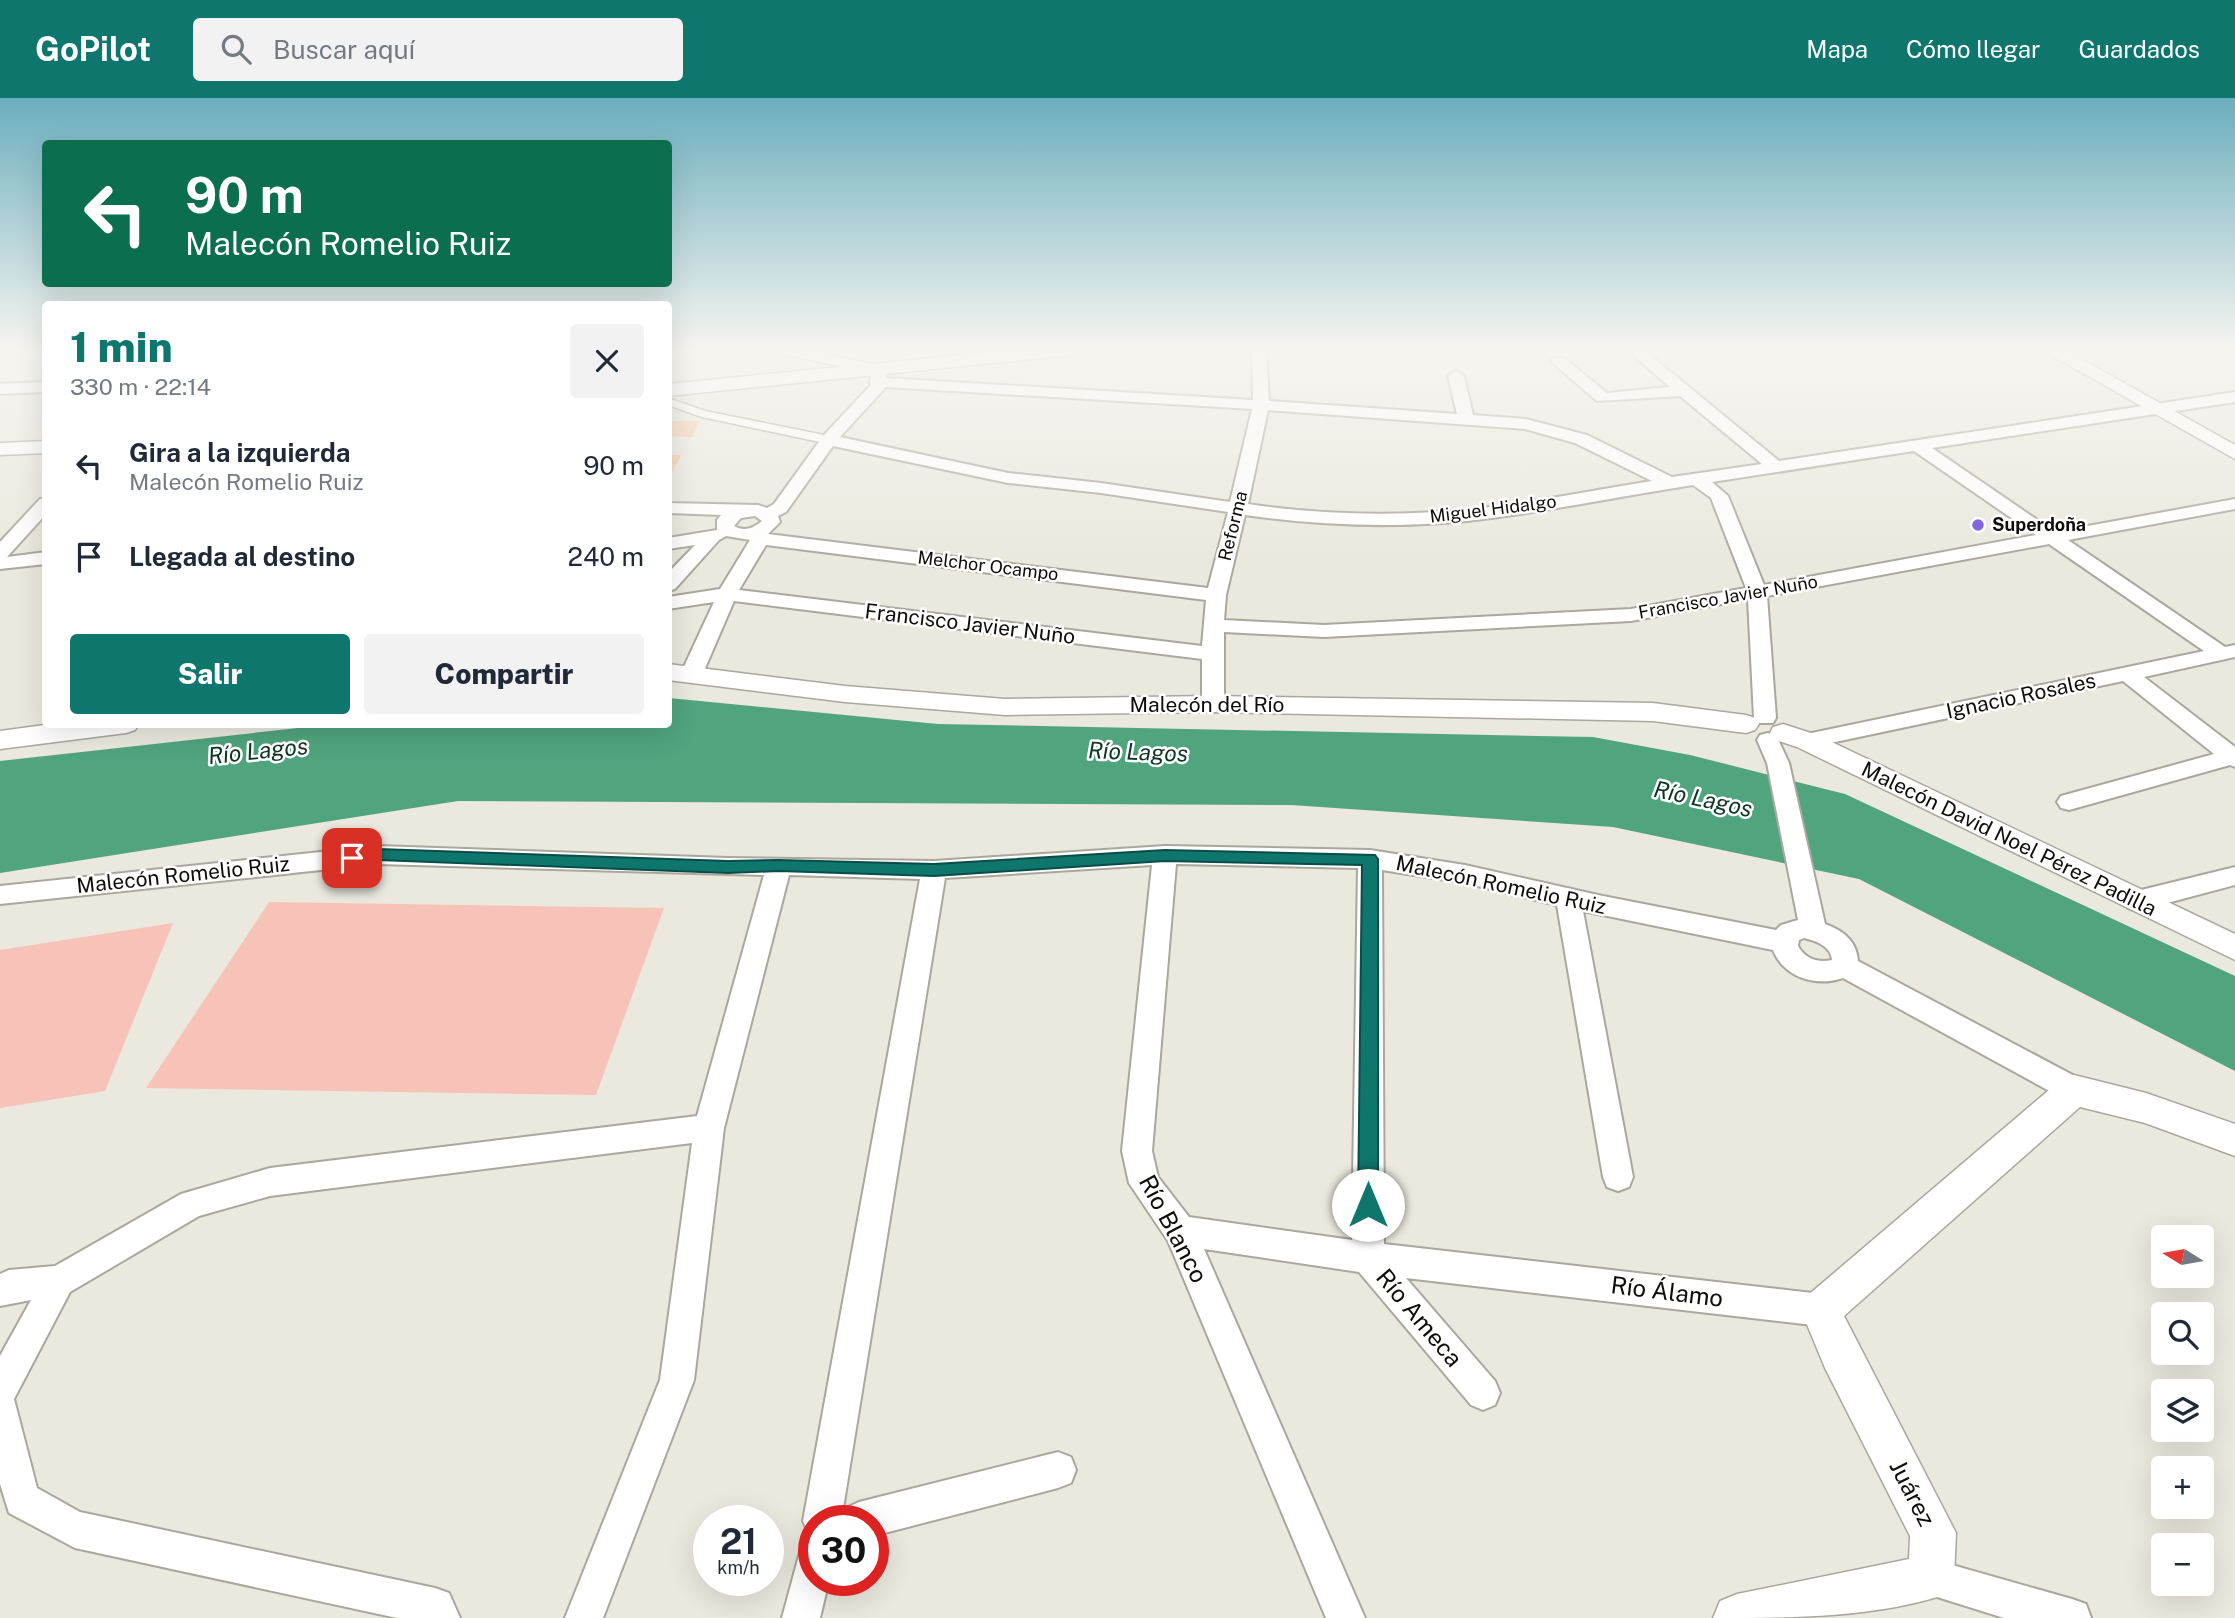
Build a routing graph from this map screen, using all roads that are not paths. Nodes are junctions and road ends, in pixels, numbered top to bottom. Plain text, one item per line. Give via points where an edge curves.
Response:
1 (736, 421) edge
2 (847, 421) edge
3 (1257, 421) edge
4 (1480, 421) edge
5 (1718, 421) edge
6 (2083, 421) edge
7 (2175, 421) edge
8 (829, 440) junction
9 (1918, 446) junction
10 (42, 447) edge
11 (0, 449) edge
12 (2235, 453) edge
13 (1776, 467) junction
14 (1698, 479) junction
15 (1670, 483) junction
16 (2235, 504) edge
17 (42, 507) edge
18 (672, 508) edge
19 (1238, 509) junction
20 (743, 511) junction
21 (768, 514) junction
22 (720, 534) junction
23 (759, 536) junction
24 (2050, 538) junction
25 (672, 543) edge
26 (0, 552) edge
27 (42, 558) edge
28 (0, 563) edge
29 (672, 581) edge
30 (1757, 592) junction
31 (727, 594) junction
32 (1216, 595) junction
33 (672, 602) edge
34 (1214, 626) junction
35 (2228, 652) edge
36 (1212, 654) junction
37 (680, 673) edge
38 (2127, 674) junction
39 (1213, 704) junction
40 (94, 728) edge
41 (1774, 736) junction
42 (0, 740) edge
43 (2234, 757) edge
44 (2069, 802) dead end
45 (1165, 855) junction
46 (1370, 859) junction
47 (779, 866) junction
48 (934, 870) junction
49 (2235, 876) edge
50 (0, 895) edge
51 (1568, 898) junction
52 (2137, 901) junction
53 (1813, 929) junction
54 (1784, 942) junction
55 (2235, 948) edge
56 (1843, 967) junction
57 (2074, 1090) junction
58 (709, 1128) junction
59 (2235, 1140) edge
60 (1618, 1177) dead end
61 (1180, 1231) junction
62 (1368, 1258) junction
63 (58, 1281) junction
64 (0, 1290) edge
65 (1821, 1310) junction
66 (0, 1390) edge
67 (1483, 1393) dead end
68 (0, 1408) edge
69 (1058, 1470) dead end
70 (825, 1505) edge
71 (889, 1513) edge
72 (1931, 1578) junction
73 (806, 1596) edge
74 (441, 1618) edge
75 (584, 1618) edge
76 (801, 1618) edge
77 (1346, 1618) edge
78 (1737, 1618) edge
79 (2072, 1618) edge

1 - 8 street
2 - 8 street
3 - 19 street, Reforma
4 - 15 street via 1526,424 1581,439
5 - 13 street
6 - 9 street, Miguel Hidalgo
7 - 12 street
8 - 19 street, Miguel Hidalgo via 1008,478
8 - 21 street via 780,508
9 - 13 street, Miguel Hidalgo
9 - 24 street
10 - 11 street
13 - 14 street, Miguel Hidalgo
14 - 15 street, Miguel Hidalgo
14 - 30 street via 1719,496
15 - 19 street, Miguel Hidalgo via 1497,512 1404,519 1291,516
16 - 24 street, Francisco Javier Nuño
17 - 26 street
18 - 20 street
19 - 32 street, Reforma
20 - 21 street
20 - 22 street via 726,520
21 - 23 street via 771,522
22 - 23 street, Melchor Ocampo
22 - 25 street, Melchor Ocampo
22 - 29 street
23 - 31 street
23 - 32 street, Melchor Ocampo
24 - 30 street, Francisco Javier Nuño
24 - 35 street
27 - 28 street
30 - 34 street, Francisco Javier Nuño via 1631,615 1324,631
30 - 41 street
31 - 33 street, Francisco Javier Nuño
31 - 36 street, Francisco Javier Nuño
31 - 37 street
32 - 34 street, Reforma
34 - 36 street, Reforma
35 - 38 street, Ignacio Rosales
36 - 39 street, Reforma
37 - 39 street, Malecón del Río via 845,694 1005,707
38 - 41 street, Ignacio Rosales
38 - 43 street
39 - 41 street, Malecón del Río via 1653,712
40 - 42 street
41 - 52 street, Malecón David Noel Pérez Padilla
41 - 53 street
43 - 44 street
45 - 46 street, Malecón Romelio Ruiz
45 - 48 street, Malecón Romelio Ruiz
45 - 61 street, Río Blanco via 1137,1151 1144,1183
46 - 51 street, Malecón Romelio Ruiz via 1465,874
46 - 62 street, Río Ameca
47 - 48 street, Malecón Romelio Ruiz
47 - 50 street, Malecón Romelio Ruiz via 378,855
47 - 58 street
48 - 70 street
49 - 52 street
51 - 54 street, Malecón Romelio Ruiz
51 - 60 street
52 - 55 street, Malecón David Noel Pérez Padilla
53 - 54 street via 1790,932
53 - 56 street via 1840,945 1845,953
54 - 56 street via 1791,957 1808,970 1829,973
56 - 57 street
57 - 59 street via 2146,1108
57 - 65 street
58 - 63 street via 270,1182 192,1204
58 - 75 street via 677,1380
61 - 62 street, Río Álamo
61 - 77 street, Río Blanco
62 - 65 street, Río Álamo
62 - 67 street, Río Ameca
63 - 64 street
63 - 66 street
65 - 72 street, Juárez via 1933,1533
68 - 74 street via 22,1500 75,1529 435,1607
69 - 71 street
72 - 78 street
72 - 79 street
73 - 76 street

